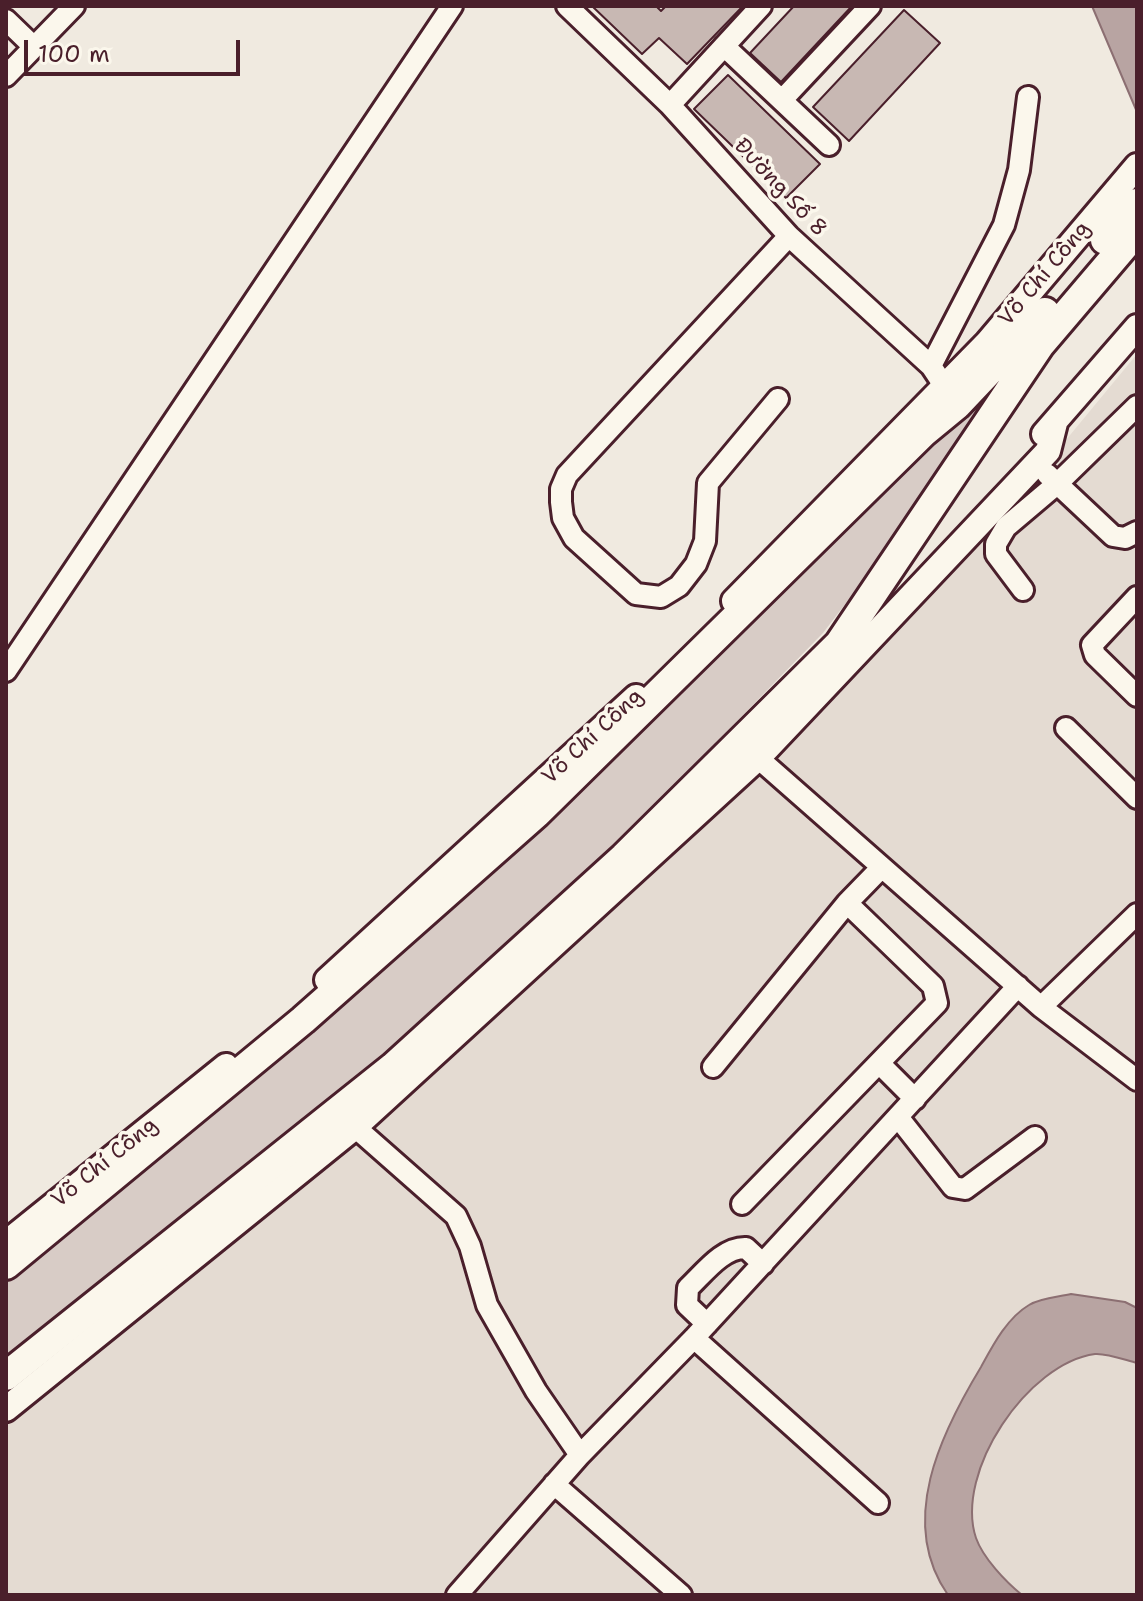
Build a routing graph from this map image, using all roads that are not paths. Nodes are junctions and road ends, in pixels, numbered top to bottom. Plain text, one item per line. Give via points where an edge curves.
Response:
1 (74, 6) edge
2 (452, 6) edge
3 (567, 6) edge
4 (761, 6) edge
5 (870, 6) edge
6 (6, 20) edge
7 (724, 46) junction
8 (34, 47) junction
9 (6, 76) edge
10 (1028, 97) dead end
11 (782, 100) junction
12 (670, 105) junction
13 (829, 145) dead end
14 (1134, 182) edge
15 (1137, 231) edge
16 (789, 236) junction
17 (1137, 327) edge
18 (1035, 337) junction
19 (944, 385) junction
20 (778, 399) dead end
21 (1137, 406) edge
22 (1055, 423) junction
23 (1036, 463) junction
24 (1058, 483) junction
25 (1137, 532) edge
26 (1023, 590) dead end
27 (1137, 597) edge
28 (839, 644) junction
29 (6, 671) edge
30 (1137, 696) edge
31 (1066, 728) dead end
32 (748, 751) junction
33 (1137, 798) edge
34 (881, 868) junction
35 (847, 903) junction
36 (1137, 914) edge
37 (1018, 986) junction
38 (1041, 1007) junction
39 (879, 1063) junction
40 (713, 1067) dead end
41 (1137, 1080) edge
42 (915, 1099) junction
43 (898, 1117) junction
44 (355, 1127) junction
45 (1035, 1137) dead end
46 (742, 1204) dead end
47 (6, 1243) edge
48 (763, 1264) junction
49 (6, 1265) edge
50 (700, 1331) junction
51 (6, 1376) edge
52 (6, 1409) edge
53 (580, 1455) junction
54 (554, 1484) junction
55 (878, 1503) dead end
56 (457, 1595) edge
57 (681, 1595) edge

1 - 8 street
2 - 29 street
3 - 12 street, Đường Số 8
4 - 7 street
5 - 11 street
6 - 8 street
7 - 11 street
7 - 12 street
8 - 9 street
10 - 19 street via 1019,170 1004,225
11 - 13 street
12 - 16 street, Đường Số 8
14 - 18 highway
14 - 19 main road, Võ Chí Công
15 - 18 highway
16 - 19 street, Đường Số 8
16 - 20 street via 567,475 561,502 574,538 636,594 661,597 679,586 705,541 708,483
17 - 22 main road, Võ Chí Công
18 - 19 highway, Võ Chí Công
18 - 28 highway, Võ Chí Công
19 - 47 main road, Võ Chí Công via 677,659 295,1011
19 - 49 highway, Võ Chí Công via 923,433 537,813 303,1020
21 - 24 street
22 - 23 main road, Võ Chí Công via 1048,451
22 - 28 main road, Võ Chí Công via 911,580
23 - 24 street
23 - 32 main road, Võ Chí Công
24 - 25 street via 1113,536
24 - 26 street via 1006,527 996,544 998,562
27 - 30 street via 1092,650
28 - 32 highway, Võ Chí Công
31 - 33 street
32 - 34 street
32 - 44 main road, Võ Chí Công
32 - 51 highway, Võ Chí Công via 393,1067
34 - 35 street
34 - 37 street
35 - 39 street via 937,995 937,1003
35 - 40 street
36 - 38 street
37 - 38 street
37 - 42 street
38 - 41 street
39 - 42 street
39 - 46 street
42 - 43 street
43 - 45 street via 953,1187 965,1189
43 - 48 street
44 - 52 main road, Võ Chí Công
44 - 53 street via 456,1216 487,1305
48 - 50 street
48 - 50 street via 746,1248 737,1248 688,1288 687,1305
50 - 53 street
50 - 55 street
53 - 54 street
54 - 56 street
54 - 57 street

